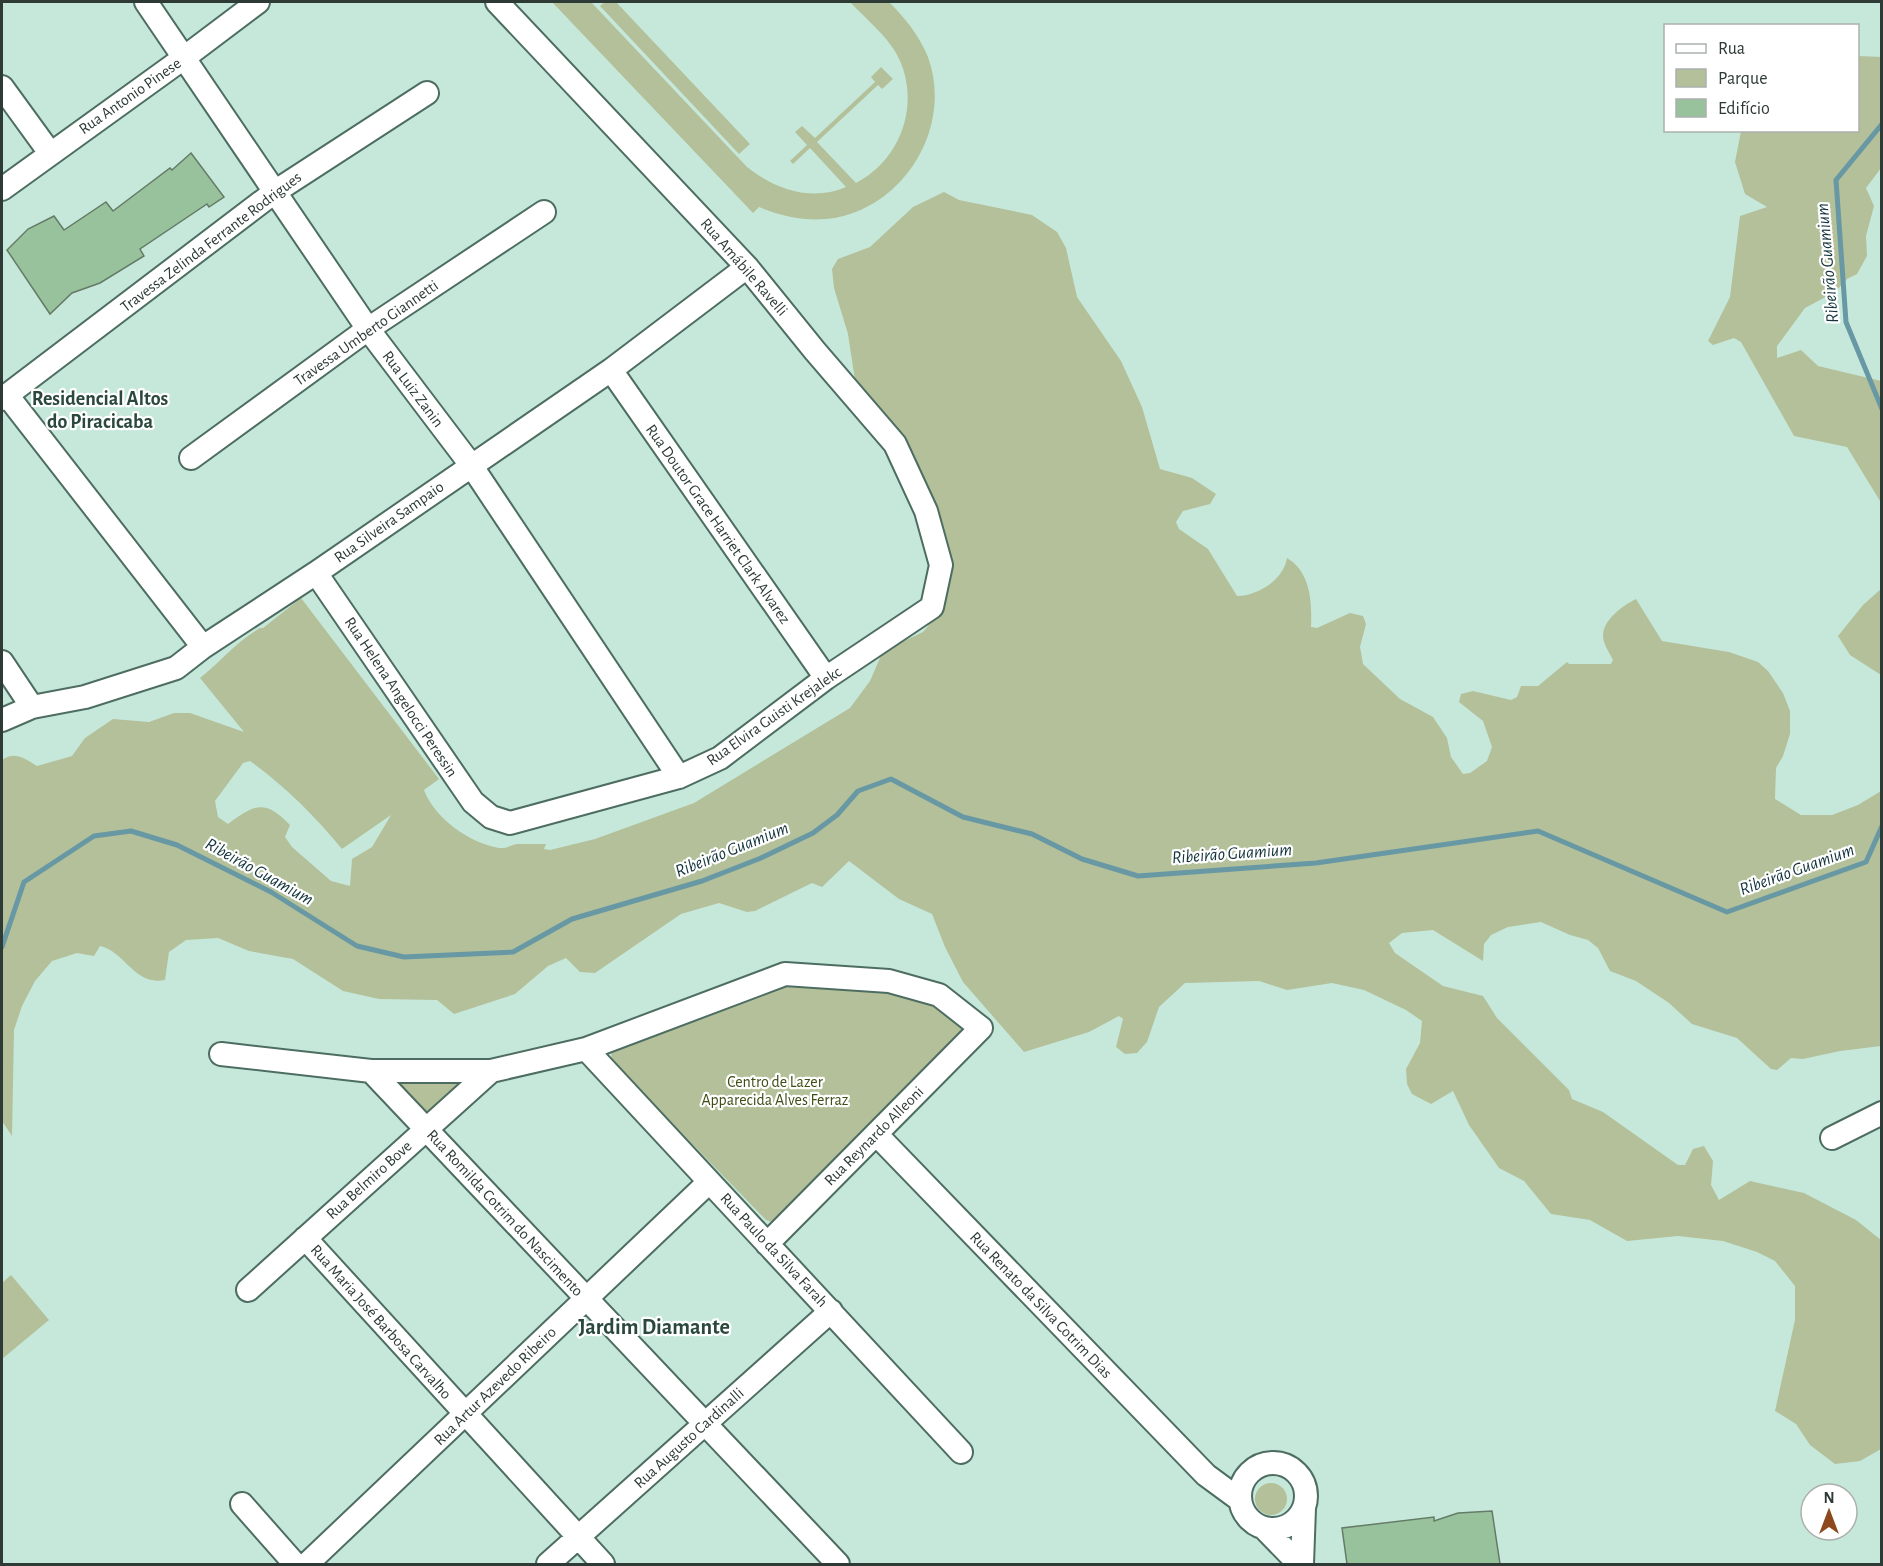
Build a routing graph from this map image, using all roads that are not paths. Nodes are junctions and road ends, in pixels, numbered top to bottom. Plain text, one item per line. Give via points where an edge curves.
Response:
1 (146, 2) edge
2 (258, 2) edge
3 (498, 2) edge
4 (185, 57) junction
5 (2, 87) edge
6 (427, 93) dead end
7 (50, 153) junction
8 (2, 189) edge
9 (276, 191) junction
10 (544, 212) dead end
11 (747, 267) junction
12 (368, 329) junction
13 (611, 370) junction
14 (4, 397) edge
15 (191, 458) dead end
16 (471, 465) junction
17 (941, 565) joint
18 (316, 573) junction
19 (203, 647) junction
20 (2, 662) edge
21 (826, 678) junction
22 (32, 707) junction
23 (2, 720) edge
24 (679, 777) junction
25 (491, 817) joint
26 (586, 1049) junction
27 (221, 1054) dead end
28 (371, 1071) junction
29 (491, 1071) junction
30 (1881, 1113) edge
31 (426, 1130) junction
32 (876, 1134) junction
33 (1832, 1138) dead end
34 (709, 1182) junction
35 (305, 1239) junction
36 (767, 1244) junction
37 (248, 1290) dead end
38 (587, 1299) junction
39 (831, 1311) junction
40 (465, 1414) junction
41 (705, 1424) junction
42 (961, 1452) dead end
43 (1206, 1475) junction
44 (1248, 1475) junction
45 (1240, 1500) junction
46 (243, 1504) dead end
47 (1304, 1508) junction
48 (1263, 1528) junction
49 (578, 1537) junction
50 (295, 1564) edge
51 (307, 1564) edge
52 (548, 1564) edge
53 (603, 1564) edge
54 (838, 1564) edge
55 (1301, 1564) edge

1 - 4 street, Rua Luiz Zanin
2 - 4 street, Rua Antonio Pinese
3 - 11 street, Rua Amábile Ravelli
4 - 7 street, Rua Antonio Pinese
4 - 9 street, Rua Luiz Zanin
5 - 7 street
6 - 9 street, Travessa Zelinda Ferrante Rodrigues
7 - 8 street, Rua Antonio Pinese
9 - 12 street, Rua Luiz Zanin
9 - 14 street, Travessa Zelinda Ferrante Rodrigues
10 - 12 street, Travessa Umberto Giannetti
11 - 13 street, Rua Silveira Sampaio
11 - 17 street, Rua Amábile Ravelli via 895,444 926,511
12 - 15 street, Travessa Umberto Giannetti
12 - 16 street, Rua Luiz Zanin
13 - 16 street, Rua Silveira Sampaio
13 - 21 street, Rua Doutor Grace Harriet Clark Alvarez
14 - 19 street
16 - 18 street, Rua Silveira Sampaio
16 - 24 street, Rua Luiz Zanin
17 - 21 street, Rua Elvira Guisti Krejalekc via 932,607
18 - 19 street, Rua Silveira Sampaio
18 - 25 street, Rua Helena Angelocci Peressin via 473,802
19 - 22 street, Rua Silveira Sampaio via 176,668 85,697
20 - 22 street
21 - 24 street, Rua Elvira Guisti Krejalekc via 720,758
22 - 23 street, Rua Silveira Sampaio
24 - 25 street, Rua Elvira Guisti Krejalekc via 510,823
26 - 29 street
26 - 32 street, Rua Reynardo Alleoni via 785,974 889,981 939,995 981,1028
26 - 34 street, Rua Paulo da Silva Farah
27 - 28 street
28 - 29 street
28 - 31 street, Rua Romilda Cotrim do Nascimento
29 - 31 street, Rua Belmiro Bove
30 - 33 street
31 - 35 street, Rua Belmiro Bove
31 - 38 street, Rua Romilda Cotrim do Nascimento
32 - 36 street, Rua Reynardo Alleoni
32 - 43 street, Rua Renato da Silva Cotrim Dias
34 - 36 street, Rua Paulo da Silva Farah
34 - 38 street, Rua Artur Azevedo Ribeiro
35 - 37 street, Rua Belmiro Bove
35 - 40 street, Rua Maria José Barbosa Carvalho
36 - 39 street, Rua Paulo da Silva Farah
38 - 40 street, Rua Artur Azevedo Ribeiro
38 - 41 street, Rua Romilda Cotrim do Nascimento
39 - 41 street, Rua Augusto Cardinalli
39 - 42 street, Rua Paulo da Silva Farah
40 - 49 street, Rua Maria José Barbosa Carvalho
40 - 51 street, Rua Artur Azevedo Ribeiro
41 - 49 street, Rua Augusto Cardinalli
41 - 54 street, Rua Romilda Cotrim do Nascimento
43 - 44 street
43 - 45 street, Rua Renato da Silva Cotrim Dias
44 - 45 street via 1240,1490
44 - 47 street via 1271,1464 1292,1469 1304,1487
45 - 48 street via 1247,1518
46 - 50 street
47 - 48 street via 1291,1524
47 - 55 street
48 - 55 street
49 - 52 street, Rua Augusto Cardinalli
49 - 53 street, Rua Maria José Barbosa Carvalho

